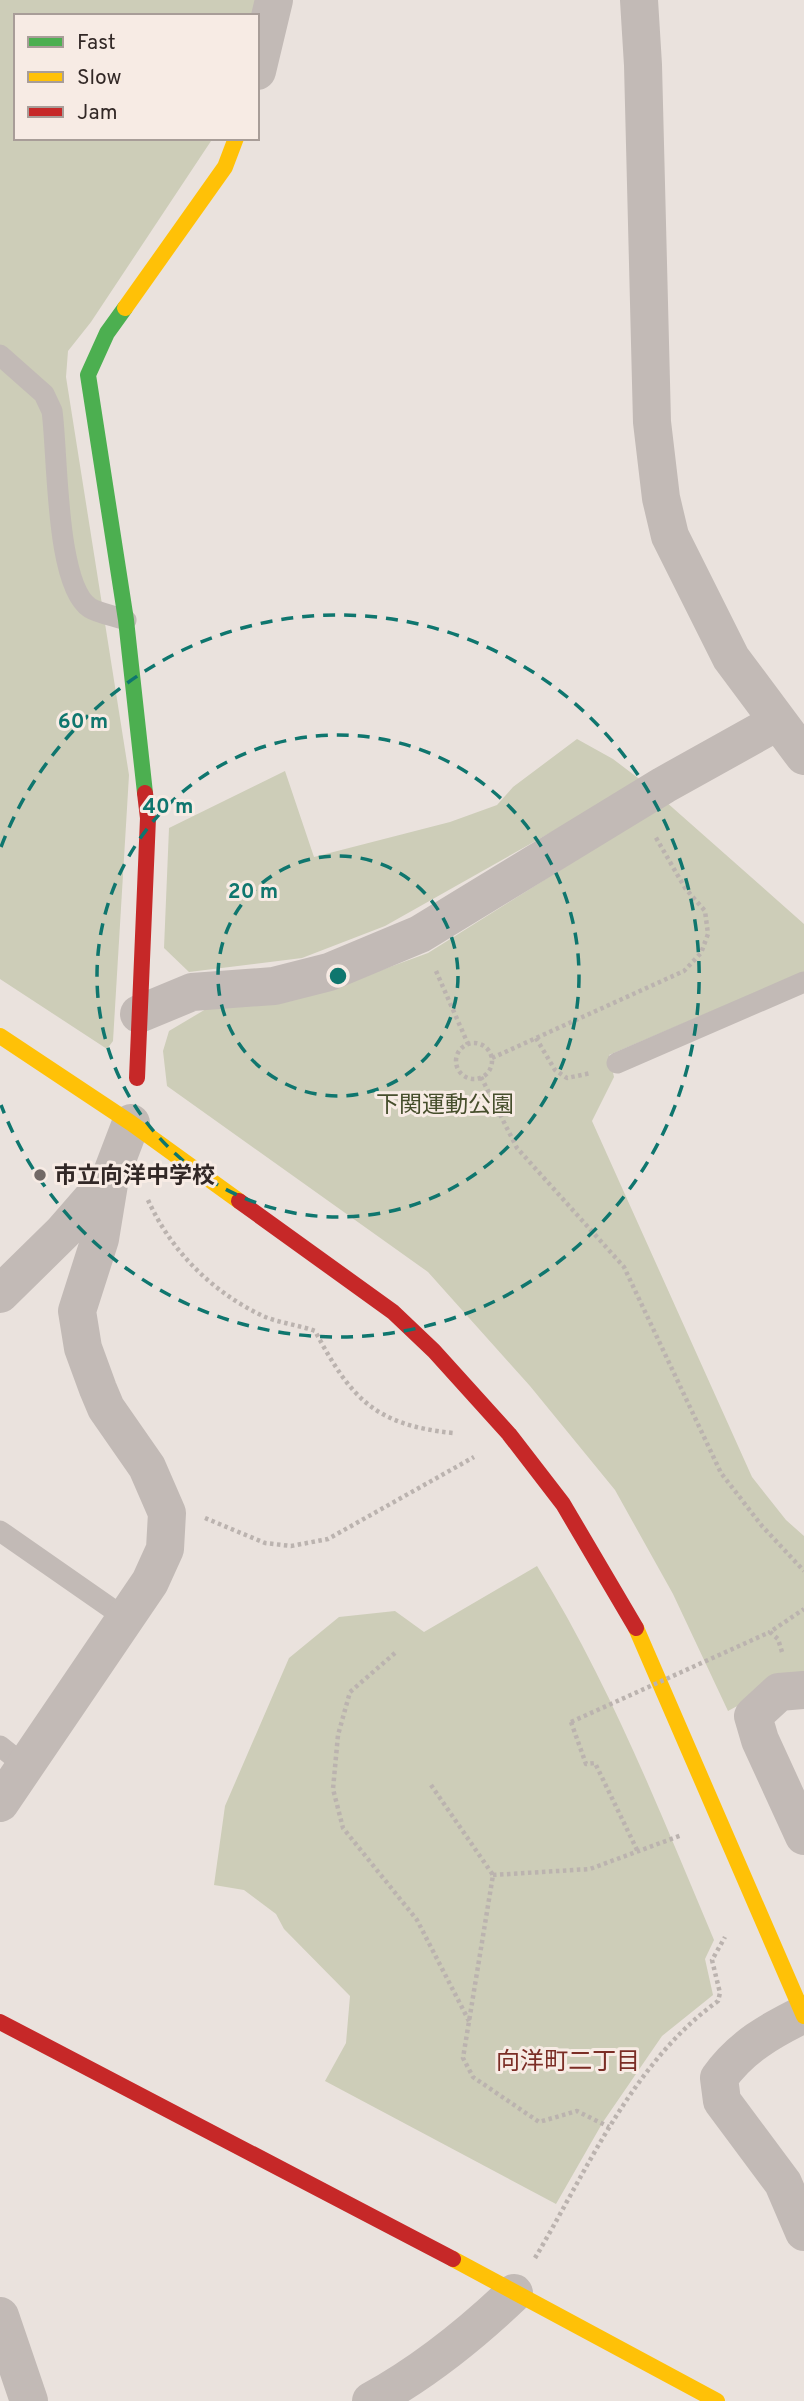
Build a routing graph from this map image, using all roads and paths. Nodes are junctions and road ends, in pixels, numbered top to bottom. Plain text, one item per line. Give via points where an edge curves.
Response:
1 (274, 0) edge
2 (639, 0) edge
3 (259, 63) edge
4 (235, 140) edge
5 (0, 355) edge
6 (126, 620) junction
7 (778, 722) junction
8 (804, 756) edge
9 (627, 808) junction
10 (420, 934) junction
11 (804, 982) edge
12 (139, 1014) junction
13 (0, 1036) edge
14 (536, 1038) junction
15 (468, 1044) junction
16 (492, 1058) junction
17 (617, 1063) dead end
18 (590, 1073) dead end
19 (481, 1077) junction
20 (136, 1078) dead end
21 (131, 1123) junction
22 (110, 1178) junction
23 (146, 1197) dead end
24 (0, 1294) edge
25 (453, 1433) dead end
26 (474, 1457) dead end
27 (167, 1513) junction
28 (0, 1531) edge
29 (804, 1572) edge
30 (804, 1609) edge
31 (125, 1618) junction
32 (395, 1653) dead end
33 (804, 1690) edge
34 (13, 1756) edge
35 (431, 1785) dead end
36 (0, 1803) edge
37 (683, 1835) dead end
38 (804, 1836) edge
39 (638, 1852) junction
40 (493, 1875) junction
41 (726, 1937) dead end
42 (804, 2014) edge
43 (0, 2022) edge
44 (471, 2024) junction
45 (609, 2127) junction
46 (804, 2232) edge
47 (514, 2293) junction
48 (0, 2316) edge
49 (6, 2355) edge
50 (29, 2401) edge
51 (371, 2401) edge
52 (717, 2401) edge

1 - 3 street
2 - 7 street via 652,422 661,498 670,537 701,602 731,658
4 - 6 street via 225,167 107,333 88,375
5 - 6 lane via 44,394 52,411 65,563 78,592 90,607
6 - 12 street via 148,818
7 - 8 street
7 - 9 street
9 - 10 street
9 - 14 path via 653,833 685,888 705,911 708,934 701,953 684,971
10 - 12 street via 329,972 274,986 192,992
10 - 15 path
11 - 17 lane
12 - 20 street
13 - 21 street
14 - 16 path
14 - 18 path via 561,1074 568,1078
15 - 16 path via 482,1044
15 - 19 path via 458,1053 456,1065 469,1078
16 - 19 path via 490,1070
19 - 29 path via 517,1148 624,1267 721,1473
21 - 22 street
21 - 42 street via 393,1312 434,1350 509,1434 563,1504 629,1613
22 - 24 street
22 - 27 street via 100,1239 77,1311 83,1348 106,1408 147,1467
23 - 25 path via 188,1263 224,1293 265,1317 315,1331 331,1364 370,1408 404,1426
26 - 27 path via 328,1539 303,1544 265,1543 190,1511
27 - 31 street via 165,1549
28 - 31 lane
30 - 39 path, bridge via 771,1633 571,1722 586,1764 595,1763
31 - 34 street
32 - 44 path via 350,1692 338,1735 333,1789 343,1828 417,1920
33 - 38 street via 779,1692 753,1716
34 - 36 street
35 - 40 path
37 - 39 path
39 - 40 path via 590,1869
40 - 44 path
41 - 45 path via 712,1960 718,2001 672,2038
42 - 46 street via 755,2040 719,2078 722,2101 783,2183
43 - 47 street via 330,2192
44 - 45 path via 463,2058 473,2077 539,2122 577,2110
45 - 47 path
47 - 51 street via 414,2378
47 - 52 street
48 - 49 street
49 - 50 street

